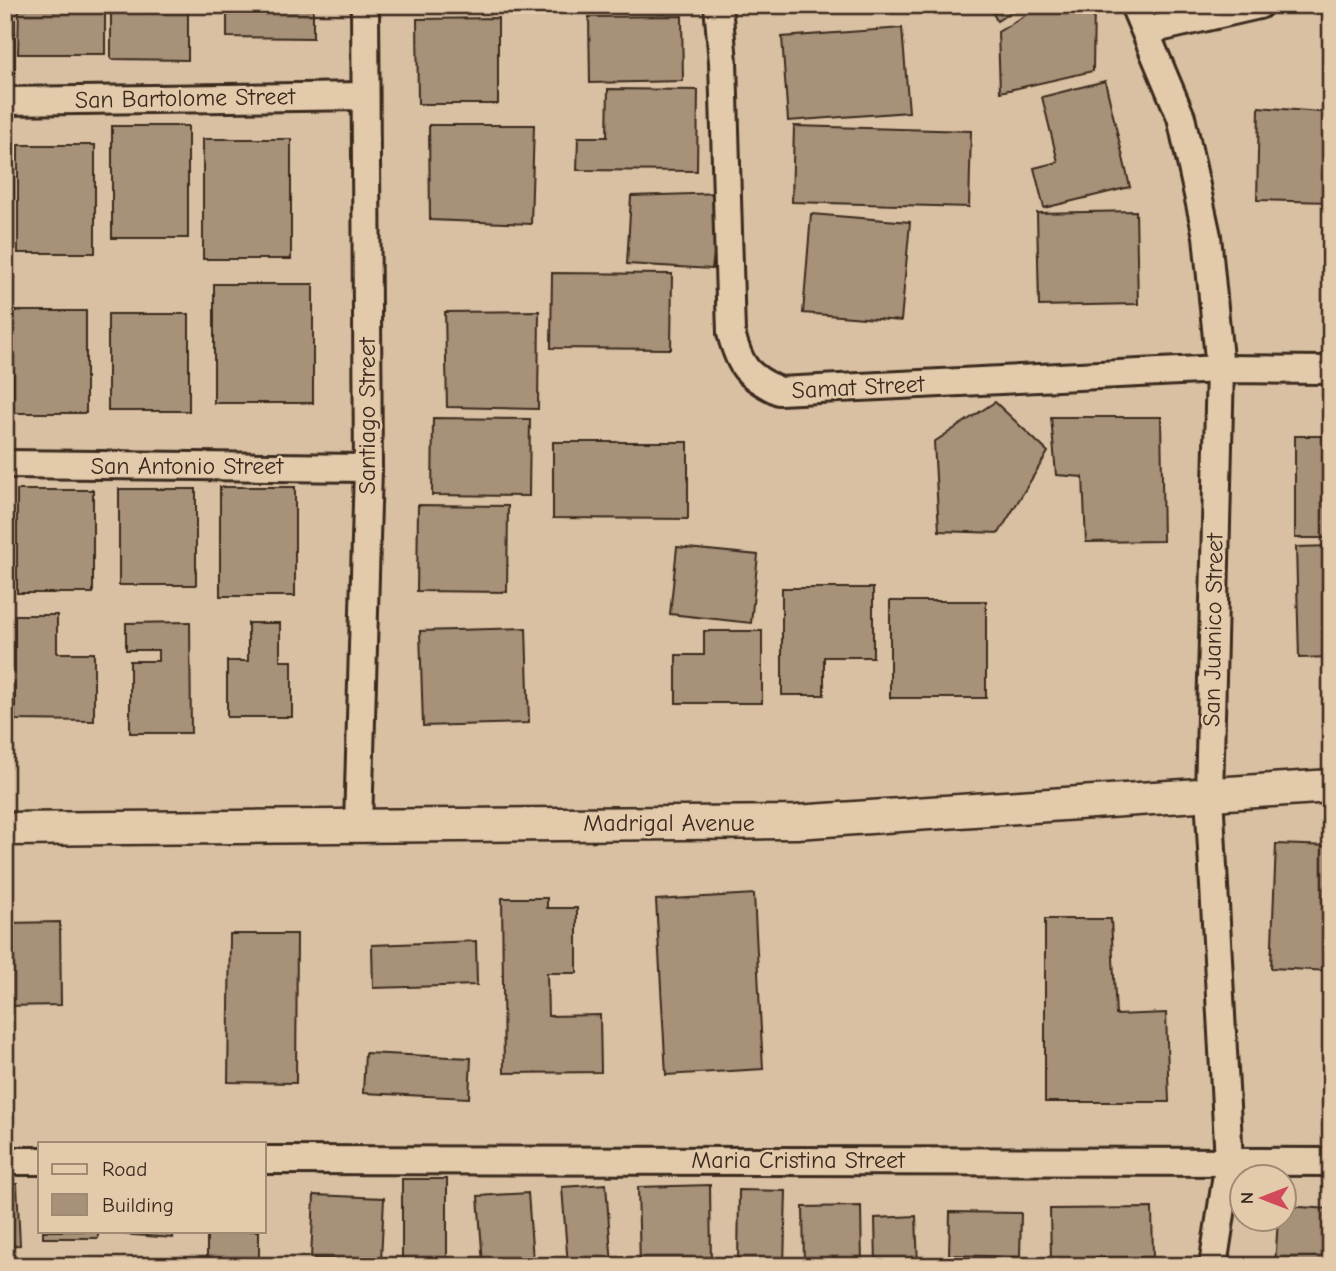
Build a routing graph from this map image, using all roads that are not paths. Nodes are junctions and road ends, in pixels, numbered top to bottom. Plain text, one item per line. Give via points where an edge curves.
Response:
1 (365, 5) edge
2 (718, 5) edge
3 (1134, 5) edge
4 (1259, 5) edge
5 (1146, 31) junction
6 (365, 96) junction
7 (5, 101) edge
8 (1220, 369) junction
9 (1331, 370) edge
10 (5, 464) edge
11 (368, 468) junction
12 (1331, 786) edge
13 (1209, 794) junction
14 (358, 826) junction
15 (5, 829) edge
16 (266, 1160) edge
17 (5, 1161) edge
18 (38, 1161) edge
19 (1229, 1161) junction
20 (1331, 1162) edge
21 (1213, 1266) edge

1 - 6 street, Santiago Street
2 - 8 street, Samat Street via 731,332 737,357 752,378 779,391
3 - 5 street, San Juanico Street
4 - 5 street
5 - 8 street, San Juanico Street via 1181,117 1207,236
6 - 7 street, San Bartolome Street
6 - 11 street, Santiago Street
8 - 9 street, Samat Street
8 - 13 street, San Juanico Street
10 - 11 street, San Antonio Street
11 - 14 street, Santiago Street
12 - 13 street, Madrigal Avenue
13 - 14 street, Madrigal Avenue via 796,822
13 - 19 street, San Juanico Street
14 - 15 street, Madrigal Avenue
16 - 19 street, Maria Cristina Street
17 - 18 street
19 - 20 street, Maria Cristina Street
19 - 21 street, San Juanico Street

